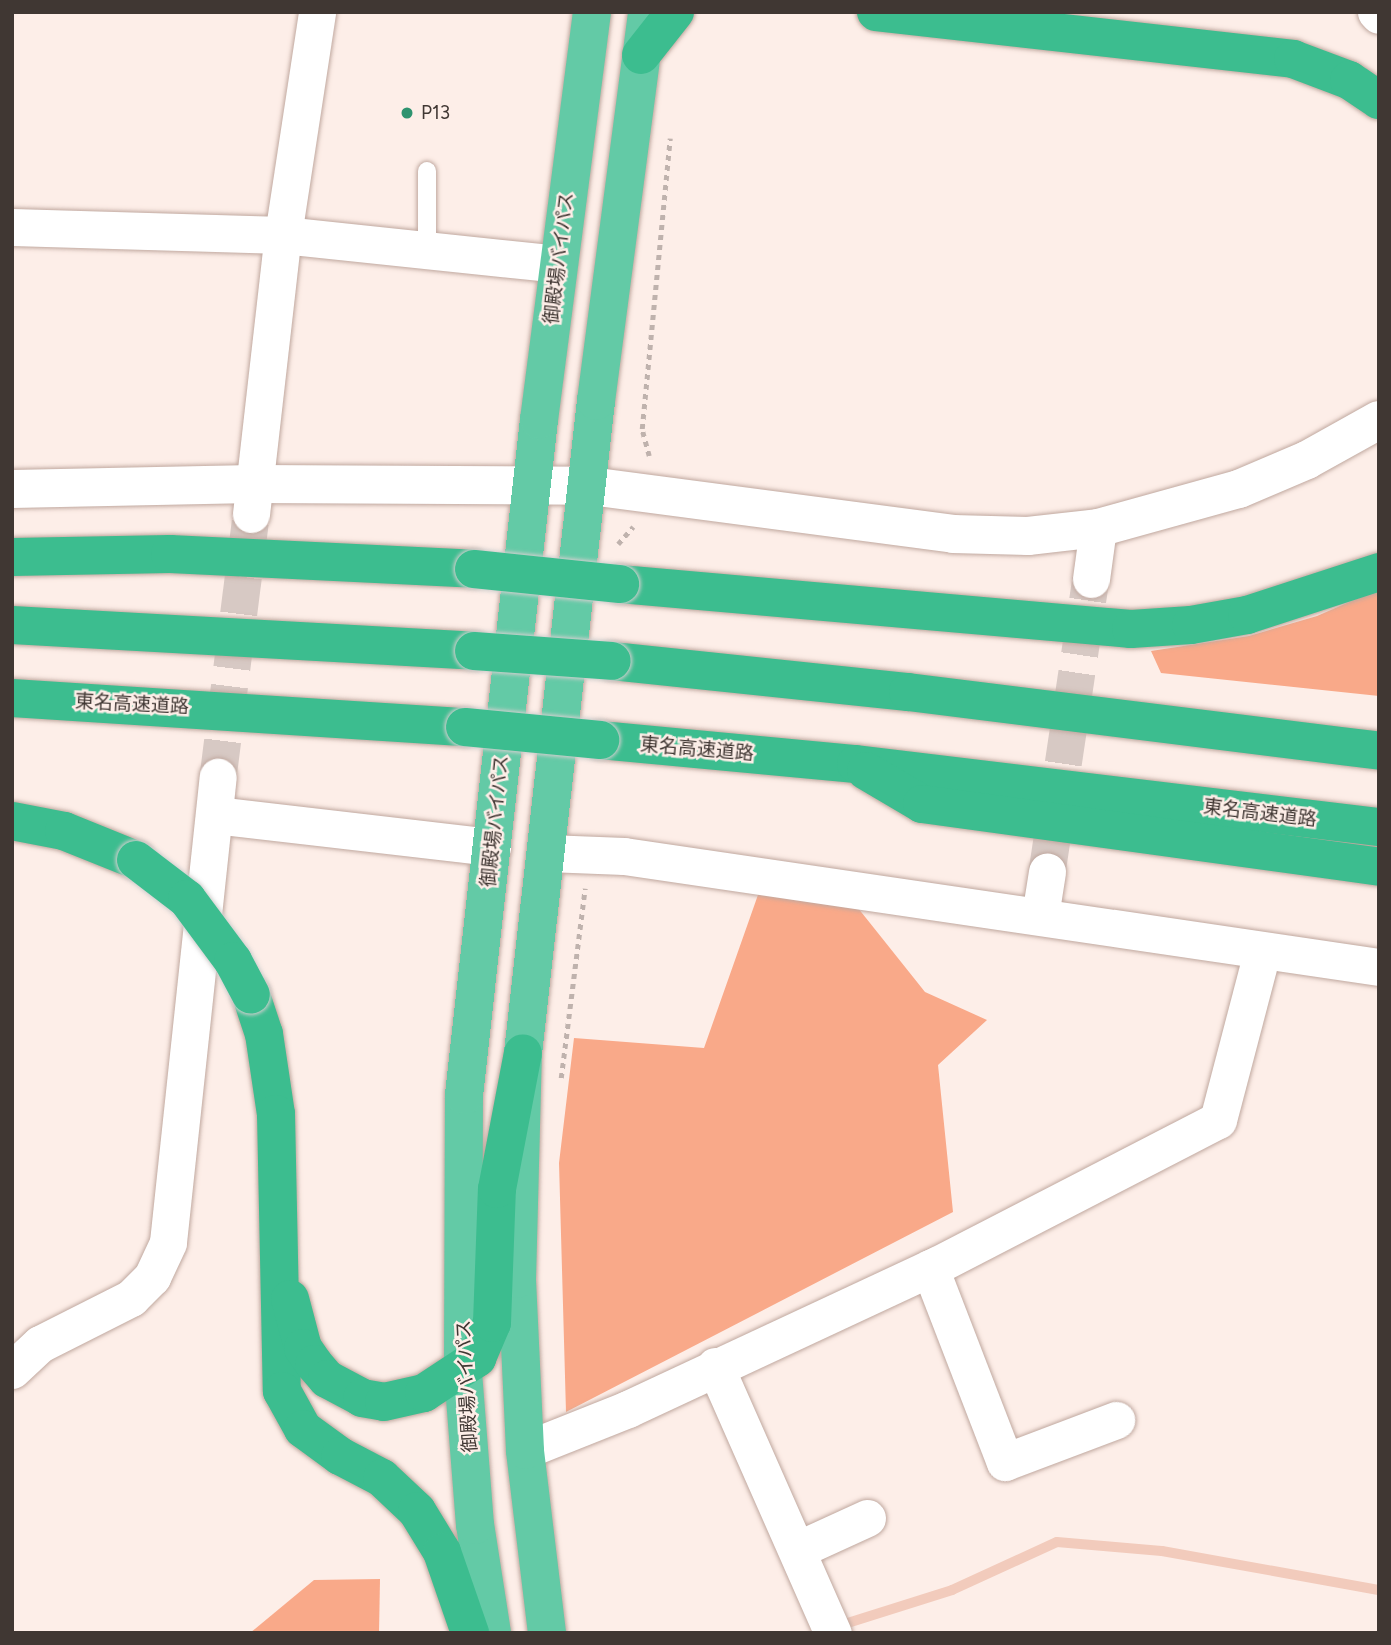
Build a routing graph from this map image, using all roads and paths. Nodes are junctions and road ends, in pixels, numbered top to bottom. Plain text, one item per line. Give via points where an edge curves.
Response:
1 (317, 12) edge
2 (592, 12) edge
3 (647, 12) edge
4 (675, 12) edge
5 (876, 12) edge
6 (641, 55) junction
7 (1379, 100) edge
8 (671, 128) dead end
9 (427, 171) dead end
10 (12, 228) edge
11 (284, 235) junction
12 (427, 250) junction
13 (558, 264) junction
14 (1379, 420) edge
15 (649, 456) dead end
16 (533, 484) junction
17 (590, 486) junction
18 (12, 489) edge
19 (252, 499) junction
20 (1098, 528) junction
21 (1379, 551) edge
22 (12, 557) edge
23 (1379, 572) edge
24 (1091, 579) tunnel mouth
25 (1340, 582) junction
26 (12, 625) edge
27 (12, 698) edge
28 (1379, 751) edge
29 (856, 764) junction
30 (218, 777) tunnel mouth
31 (215, 815) junction
32 (12, 821) edge
33 (1379, 827) edge
34 (492, 847) junction
35 (547, 853) junction
36 (1379, 867) edge
37 (1047, 872) tunnel mouth
38 (587, 874) dead end
39 (1040, 916) junction
40 (1262, 952) junction
41 (1379, 967) edge
42 (523, 1053) junction
43 (560, 1091) dead end
44 (278, 1221) junction
45 (930, 1268) junction
46 (715, 1366) junction
47 (12, 1370) edge
48 (463, 1371) junction
49 (1116, 1420) dead end
50 (525, 1450) junction
51 (867, 1518) dead end
52 (797, 1550) junction
53 (470, 1633) edge
54 (492, 1633) edge
55 (547, 1633) edge
56 (834, 1633) edge

1 - 11 street
2 - 13 highway, 御殿場バイパス
3 - 6 highway
4 - 6 highway
5 - 7 highway via 1293,59 1349,80
6 - 17 highway
8 - 15 path via 642,429
9 - 12 lane
10 - 11 street
11 - 12 street
11 - 19 street
12 - 13 street
13 - 16 highway, 御殿場バイパス
14 - 20 street via 1307,460 1239,489
16 - 17 street
16 - 19 street
16 - 34 highway, 御殿場バイパス
17 - 20 street via 953,534 1028,536
17 - 35 highway
18 - 19 street
20 - 24 street
21 - 25 highway
22 - 25 highway, bridge via 294,557 1130,628 1191,625 1247,615 1304,599
23 - 25 highway
26 - 28 highway, bridge via 612,661 908,692
27 - 29 highway, 東名高速道路, bridge via 465,727
29 - 33 highway, 東名高速道路
29 - 36 highway via 922,804
30 - 31 street
31 - 34 street
31 - 47 street via 168,1242 152,1277 131,1298 40,1344
32 - 44 highway, bridge via 64,831 136,860 187,899 233,961 251,995 272,1072
34 - 48 highway, 御殿場バイパス via 464,1095
35 - 39 street via 624,856
35 - 42 highway
37 - 39 street
38 - 43 path
39 - 40 street
40 - 41 street
40 - 45 street via 1218,1120
42 - 48 highway via 497,1189 492,1323 477,1358
42 - 50 highway via 517,1279
44 - 48 highway via 297,1329 303,1348 327,1379 362,1398 384,1402 424,1393
44 - 53 highway via 278,1371 290,1410 320,1444 382,1478 417,1511 442,1552
45 - 46 street
45 - 49 street via 1004,1462
46 - 50 street via 628,1409
46 - 52 street
48 - 54 highway, 御殿場バイパス via 475,1525
50 - 55 highway
51 - 52 street
52 - 56 street

